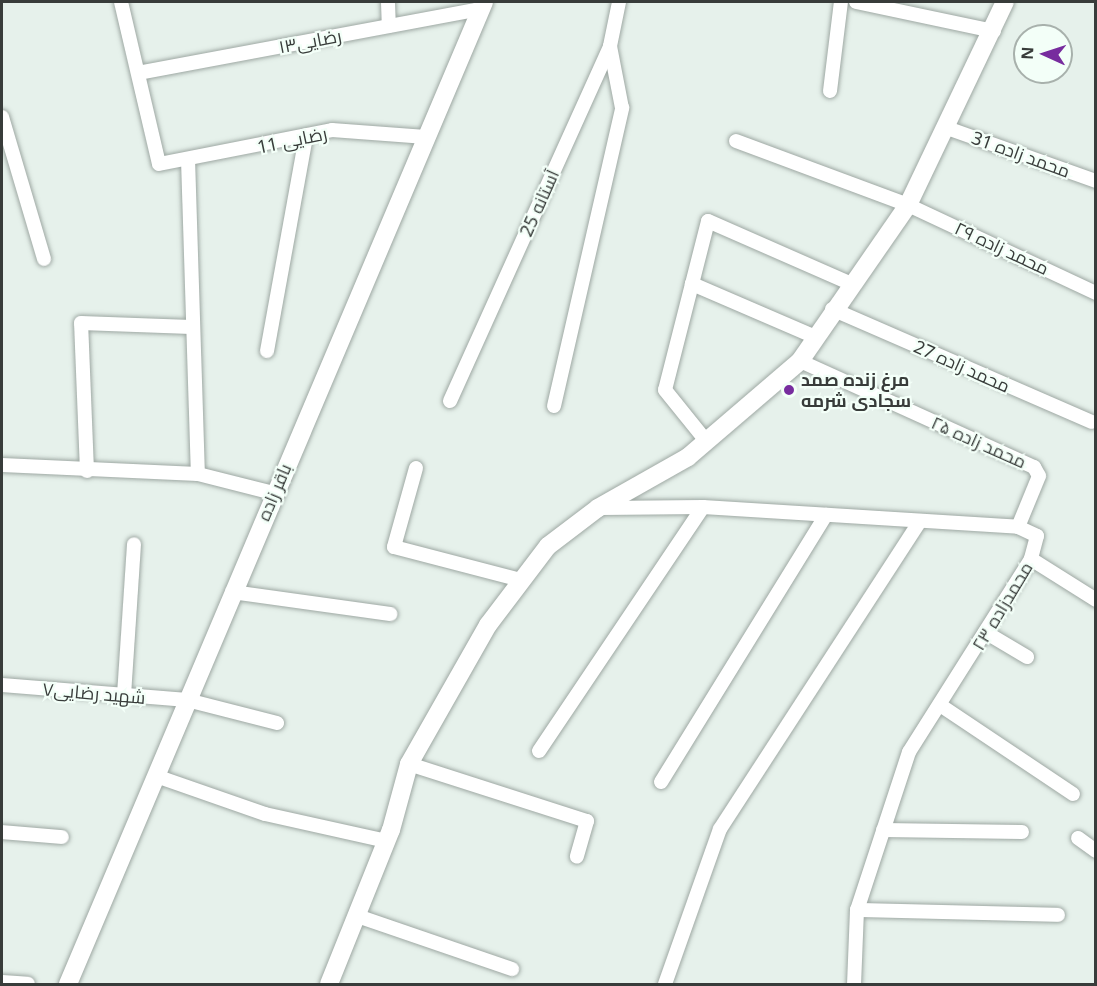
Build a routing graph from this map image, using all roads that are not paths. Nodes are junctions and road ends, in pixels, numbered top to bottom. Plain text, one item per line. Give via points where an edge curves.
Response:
1 (121, 2) edge
2 (388, 2) edge
3 (619, 2) edge
4 (841, 2) edge
5 (856, 2) edge
6 (1005, 2) edge
7 (483, 5) edge
8 (389, 26) junction
9 (994, 31) junction
10 (610, 46) junction
11 (138, 73) junction
12 (830, 92) dead end
13 (2, 117) edge
14 (947, 128) junction
15 (306, 136) junction
16 (426, 137) junction
17 (736, 141) dead end
18 (188, 159) junction
19 (1095, 181) edge
20 (908, 205) junction
21 (44, 259) dead end
22 (849, 283) junction
23 (692, 284) junction
24 (1095, 293) edge
25 (832, 309) junction
26 (191, 327) junction
27 (813, 336) junction
28 (267, 351) dead end
29 (800, 361) junction
30 (450, 400) dead end
31 (554, 406) dead end
32 (1092, 422) dead end
33 (707, 442) junction
34 (2, 465) edge
35 (416, 468) dead end
36 (87, 471) junction
37 (198, 474) junction
38 (273, 493) junction
39 (703, 507) junction
40 (598, 508) junction
41 (826, 515) junction
42 (920, 521) junction
43 (1018, 527) junction
44 (134, 544) dead end
45 (1031, 559) junction
46 (521, 580) junction
47 (232, 592) junction
48 (1095, 600) edge
49 (390, 614) dead end
50 (985, 632) junction
51 (1027, 657) dead end
52 (2, 685) edge
53 (124, 695) junction
54 (188, 700) junction
55 (940, 705) junction
56 (278, 723) dead end
57 (539, 751) dead end
58 (410, 764) junction
59 (156, 776) junction
60 (661, 782) dead end
61 (1073, 794) dead end
62 (883, 830) junction
63 (2, 832) edge
64 (1022, 832) dead end
65 (62, 837) dead end
66 (1078, 838) dead end
67 (387, 841) junction
68 (1095, 851) edge
69 (577, 857) dead end
70 (857, 910) junction
71 (1058, 915) dead end
72 (357, 916) junction
73 (512, 969) dead end
74 (2, 982) edge
75 (28, 984) edge
76 (68, 984) edge
77 (329, 984) edge
78 (665, 984) edge
79 (854, 984) edge

1 - 11 street
2 - 8 street
3 - 10 street, آستانه 25
4 - 12 street
5 - 9 street
6 - 9 street
7 - 8 street, رضایی۱۳
7 - 16 street, باقر زاده
8 - 11 street, رضایی۱۳
9 - 14 street
10 - 30 street, آستانه 25
10 - 31 street via 622,108
11 - 18 street, رضایی 11 via 159,164
13 - 21 street
14 - 19 street, محمد زاده 31
14 - 20 street
15 - 16 street, رضایی 11 via 332,130
15 - 18 street, رضایی 11
15 - 28 street
16 - 38 street, باقر زاده
17 - 20 street, محمد زاده ۲۹
18 - 26 street
20 - 22 street
20 - 24 street, محمد زاده ۲۹
22 - 23 street via 708,221
22 - 25 street
23 - 27 street
23 - 33 street via 665,390
25 - 27 street
25 - 32 street, محمد زاده 27
26 - 36 street via 81,323
26 - 37 street
27 - 29 street
29 - 33 street
29 - 43 street, محمد زاده ۲۵ via 1034,467 1039,476
33 - 40 street
34 - 36 street
35 - 46 street via 394,547
36 - 37 street
37 - 38 street
38 - 47 street, باقر زاده
39 - 40 street
39 - 41 street
39 - 57 street
40 - 46 street via 548,546
41 - 42 street
41 - 60 street
42 - 43 street
42 - 78 street via 720,829
43 - 45 street, محمدزاده ۲۳ via 1037,536
44 - 53 street
45 - 48 street
45 - 50 street, محمدزاده ۲۳
46 - 58 street via 488,625
47 - 49 street
47 - 54 street, باقر زاده
50 - 51 street
50 - 55 street, محمدزاده ۲۳
52 - 53 street, شهید رضایی۷
53 - 54 street, شهید رضایی۷
54 - 56 street, شهید رضایی۷
54 - 59 street, باقر زاده
55 - 61 street
55 - 62 street, محمدزاده ۲۳ via 909,752
58 - 67 street
58 - 69 street via 587,821
59 - 67 street via 265,814
59 - 76 street, باقر زاده
62 - 64 street
62 - 70 street, محمدزاده ۲۳
63 - 65 street
66 - 68 street
67 - 72 street
70 - 71 street
70 - 79 street, محمدزاده ۲۳
72 - 73 street
72 - 77 street
74 - 75 street

